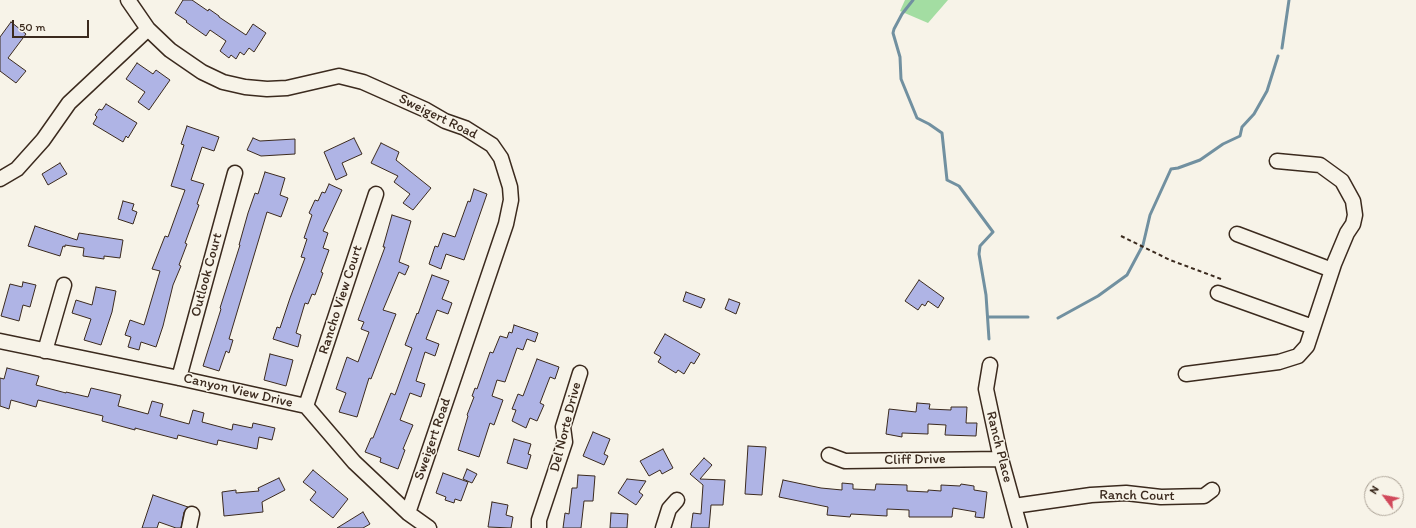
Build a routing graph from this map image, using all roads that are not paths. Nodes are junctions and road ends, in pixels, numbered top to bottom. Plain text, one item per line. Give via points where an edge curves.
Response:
1 (128, 0) edge
2 (148, 29) junction
3 (1277, 161) dead end
4 (235, 173) dead end
5 (0, 179) edge
6 (376, 194) dead end
7 (1237, 234) dead end
8 (1332, 270) junction
9 (64, 286) dead end
10 (1219, 286) road end
11 (1313, 327) junction
12 (0, 341) edge
13 (45, 351) junction
14 (990, 365) dead end
15 (580, 373) dead end
16 (1186, 374) dead end
17 (179, 378) junction
18 (306, 406) junction
19 (829, 455) dead end
20 (1001, 459) junction
21 (1212, 490) dead end
22 (677, 500) dead end
23 (1014, 506) junction
24 (408, 513) junction
25 (429, 528) edge
26 (540, 528) edge
27 (663, 528) edge
28 (1020, 528) edge

1 - 2 street, Sweigert Road
2 - 5 street via 70,103 43,140 17,169
2 - 24 street, Sweigert Road via 170,50 202,72 223,82 267,89 287,88 339,76 363,82 466,128 492,145 501,158 510,187 511,200 506,224
3 - 8 street via 1320,165 1342,181 1353,201 1353,224
4 - 17 street, Outlook Court
6 - 18 street, Rancho View Court
7 - 8 street
8 - 11 street
9 - 13 street
10 - 11 street
11 - 16 street via 1307,346 1298,356 1279,362
12 - 13 street, Canyon View Drive
13 - 17 street, Canyon View Drive
14 - 20 street, Ranch Place via 986,390
15 - 26 street, Del Norte Drive via 563,427 565,442 539,520
17 - 18 street, Canyon View Drive
18 - 24 street, Canyon View Drive via 354,462
19 - 20 street, Cliff Drive via 845,461
20 - 23 street, Ranch Place
21 - 23 street, Ranch Court via 1204,496 1161,497 1126,493 1091,495
22 - 27 street via 669,509
23 - 28 street, Ranch Place
24 - 25 street, Canyon View Drive

